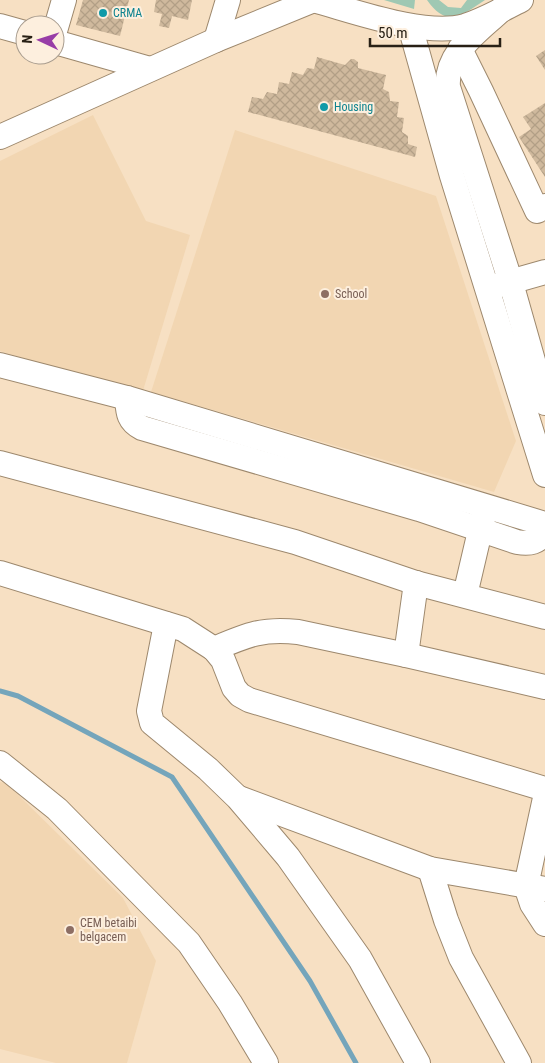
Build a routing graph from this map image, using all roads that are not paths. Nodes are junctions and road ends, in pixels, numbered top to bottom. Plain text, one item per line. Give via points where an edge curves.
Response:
1 (64, 0) edge
2 (228, 0) edge
3 (314, 0) edge
4 (511, 5) edge
5 (60, 15) edge
6 (0, 26) edge
7 (410, 26) junction
8 (15, 30) edge
9 (216, 40) junction
10 (65, 45) edge
11 (460, 50) junction
12 (150, 69) junction
13 (0, 137) edge
14 (545, 206) edge
15 (545, 272) edge
16 (510, 283) junction
17 (487, 288) junction
18 (0, 364) edge
19 (535, 395) edge
20 (0, 463) edge
21 (545, 475) edge
22 (482, 518) junction
23 (545, 524) edge
24 (545, 531) edge
25 (0, 573) edge
26 (416, 583) junction
27 (465, 595) junction
28 (545, 617) edge
29 (166, 624) junction
30 (214, 649) junction
31 (406, 655) junction
32 (545, 687) edge
33 (0, 763) edge
34 (545, 789) edge
35 (238, 798) junction
36 (545, 798) edge
37 (430, 869) junction
38 (535, 888) edge
39 (545, 924) edge
40 (266, 1063) edge
41 (418, 1063) edge
42 (519, 1063) edge

1 - 5 street
2 - 9 street
3 - 7 street
3 - 9 street
4 - 7 street via 464,26
4 - 11 street
6 - 8 street
7 - 17 street
9 - 12 street
10 - 12 street
11 - 14 street via 537,211
11 - 16 street via 450,67 448,87
12 - 13 street
15 - 16 street
16 - 17 street
16 - 19 street
17 - 19 street
18 - 22 street via 127,398 129,418 142,428 410,506
19 - 21 street
20 - 26 street via 294,542
22 - 23 street
22 - 24 street via 517,542 535,542
22 - 27 street
25 - 29 street
26 - 27 street
26 - 31 street
27 - 28 street
29 - 30 street via 183,629
29 - 35 street via 149,711 152,723
30 - 31 street via 246,635 282,630
30 - 34 street via 223,660 234,688 249,700
31 - 32 street
33 - 40 street via 57,809 189,943
35 - 37 street
35 - 41 street via 288,857 360,959
36 - 38 street
37 - 38 street
37 - 42 street via 461,958
38 - 39 street via 532,904

